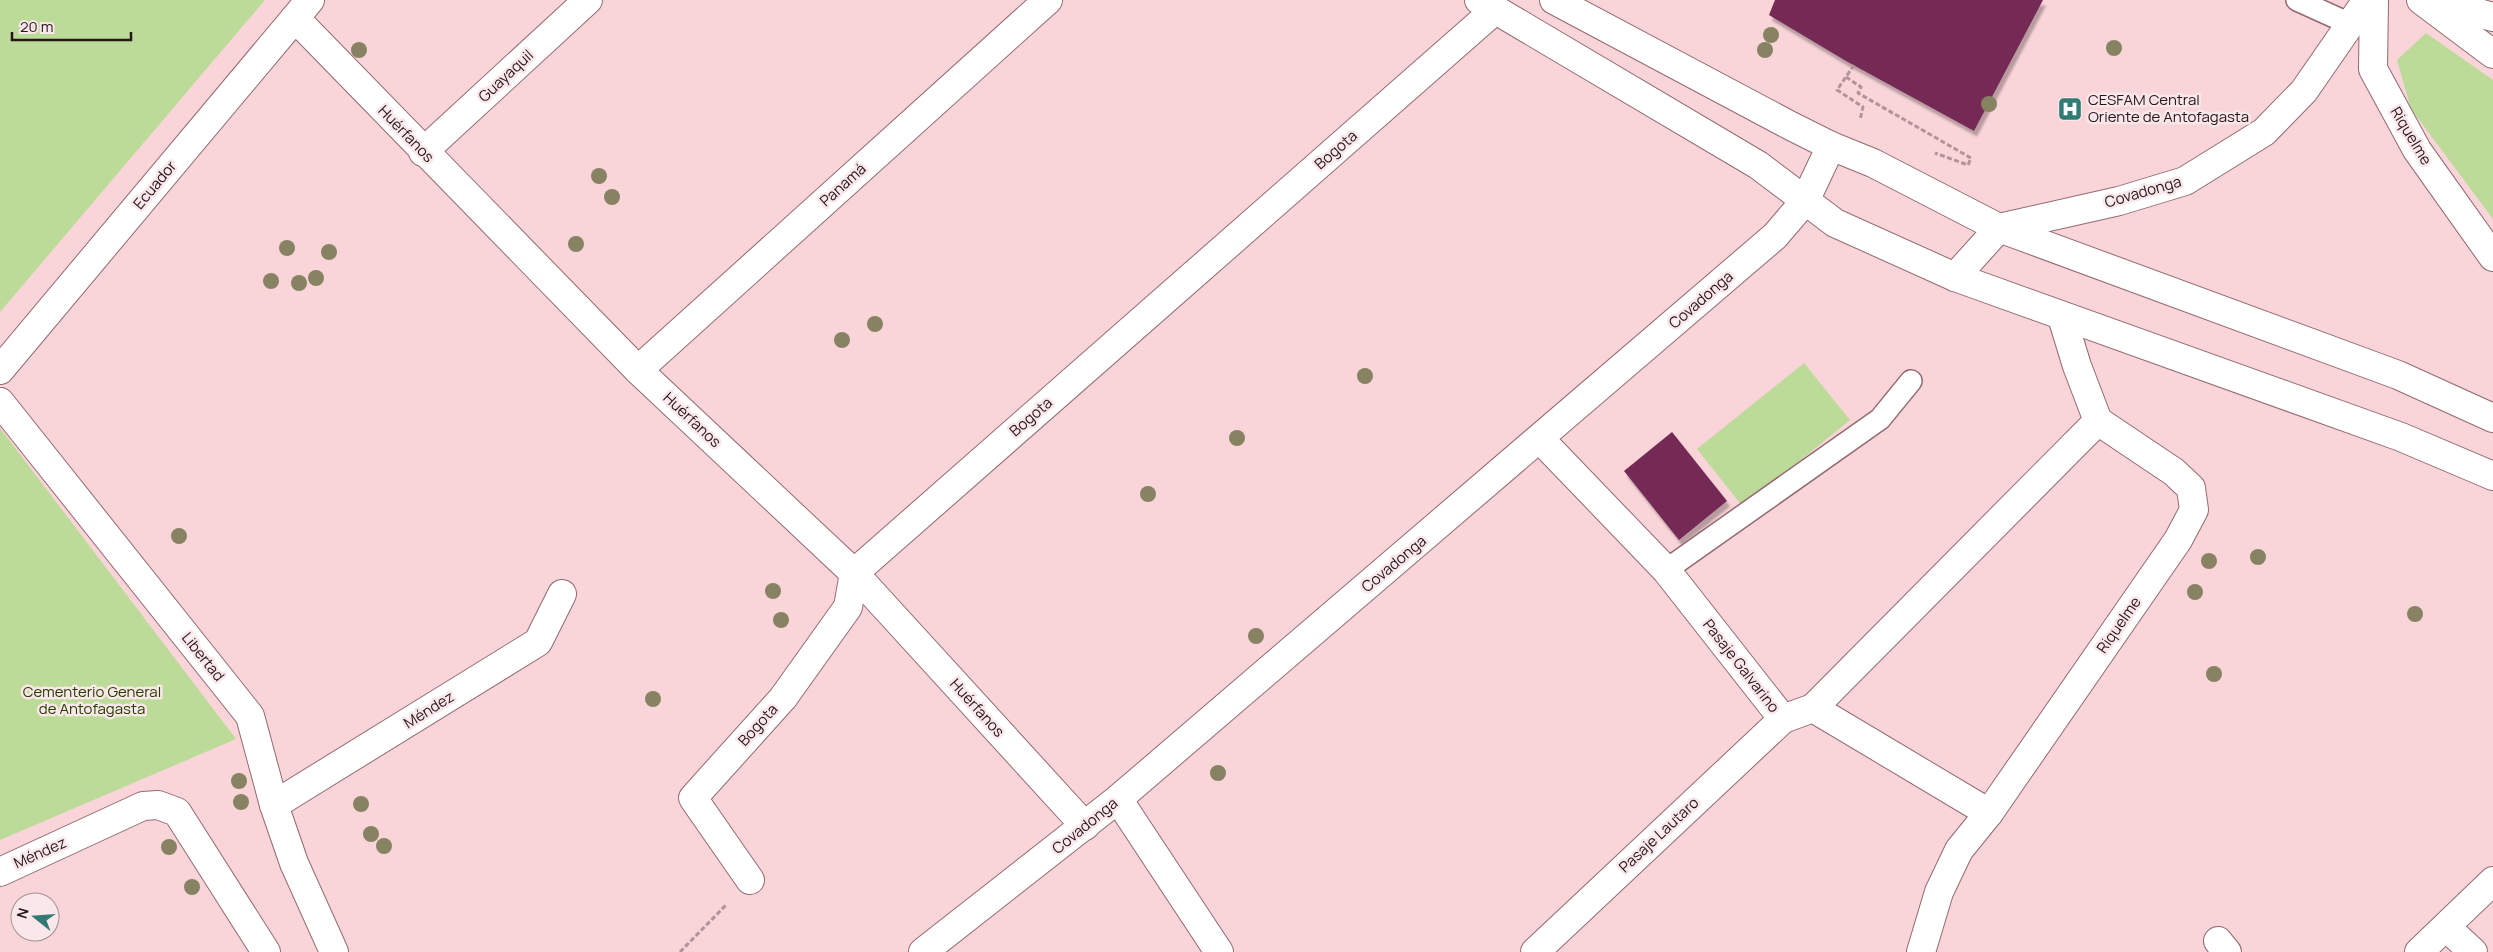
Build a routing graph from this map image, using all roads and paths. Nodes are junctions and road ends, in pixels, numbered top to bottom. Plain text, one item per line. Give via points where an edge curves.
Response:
1 (588, 0) edge
2 (1048, 0) edge
3 (1554, 0) edge
4 (2297, 0) edge
5 (2368, 0) edge
6 (2374, 0) edge
7 (2422, 0) edge
8 (2432, 0) edge
9 (1487, 5) edge
10 (302, 9) edge
11 (2493, 17) edge
12 (2350, 24) junction
13 (2493, 54) edge
14 (1854, 65) dead end
15 (1846, 77) dead end
16 (1831, 146) junction
17 (423, 152) junction
18 (1805, 201) junction
19 (1999, 228) junction
20 (2493, 257) edge
21 (1955, 277) junction
22 (2062, 316) junction
23 (0, 370) edge
24 (638, 370) junction
25 (1911, 381) dead end
26 (0, 402) edge
27 (2493, 418) edge
28 (2098, 421) junction
29 (1540, 439) junction
30 (2493, 476) edge
31 (1666, 570) junction
32 (854, 573) junction
33 (562, 594) dead end
34 (1813, 708) junction
35 (1782, 719) junction
36 (1118, 800) junction
37 (274, 805) junction
38 (1989, 814) junction
39 (1085, 826) junction
40 (0, 872) edge
41 (750, 880) joint
42 (2493, 881) edge
43 (2446, 927) junction
44 (266, 952) edge
45 (334, 952) edge
46 (680, 952) edge
47 (924, 952) edge
48 (1219, 952) edge
49 (1535, 952) edge
50 (1921, 952) edge
51 (2418, 952) edge
52 (2473, 952) edge

1 - 17 street, Guayaquil
2 - 24 street, Panamá
3 - 16 street
4 - 12 lane
5 - 12 street, Covadonga
6 - 20 street, Riquelme via 2373,69 2418,150
7 - 13 street
8 - 11 street
9 - 18 street via 1758,165
9 - 32 street, Bogota
10 - 17 street, Huérfanos
10 - 23 street, Ecuador
12 - 19 street, Covadonga via 2304,91 2264,132 2185,182
14 - 15 path
16 - 18 street, Covadonga
16 - 19 street via 1873,163
17 - 24 street, Huérfanos
18 - 21 street via 1836,223
18 - 29 street, Covadonga via 1775,236
19 - 21 street
19 - 27 street via 2398,375
21 - 22 street
22 - 28 street
22 - 30 street via 2401,437
24 - 32 street, Huérfanos
25 - 31 lane via 1880,420
26 - 37 street, Libertad via 250,716
28 - 34 street
28 - 38 street, Riquelme via 2174,472 2192,488 2194,510 2178,540
29 - 31 street, Pasaje Galvarino
29 - 36 street, Covadonga
31 - 35 street, Pasaje Galvarino
32 - 39 street, Huérfanos
32 - 41 street, Bogota via 848,607 783,698 693,798
33 - 37 street, Méndez via 538,642
34 - 35 street, Pasaje Galvarino
34 - 38 street
35 - 49 street, Pasaje Lautaro
36 - 39 street, Covadonga
36 - 48 street
37 - 45 street, Libertad via 294,863
38 - 50 street, Riquelme via 1959,850 1939,892
39 - 47 street, Covadonga
40 - 44 street, Méndez via 144,806 158,805 178,812
41 - 46 path
42 - 43 street
43 - 51 street
43 - 52 street

